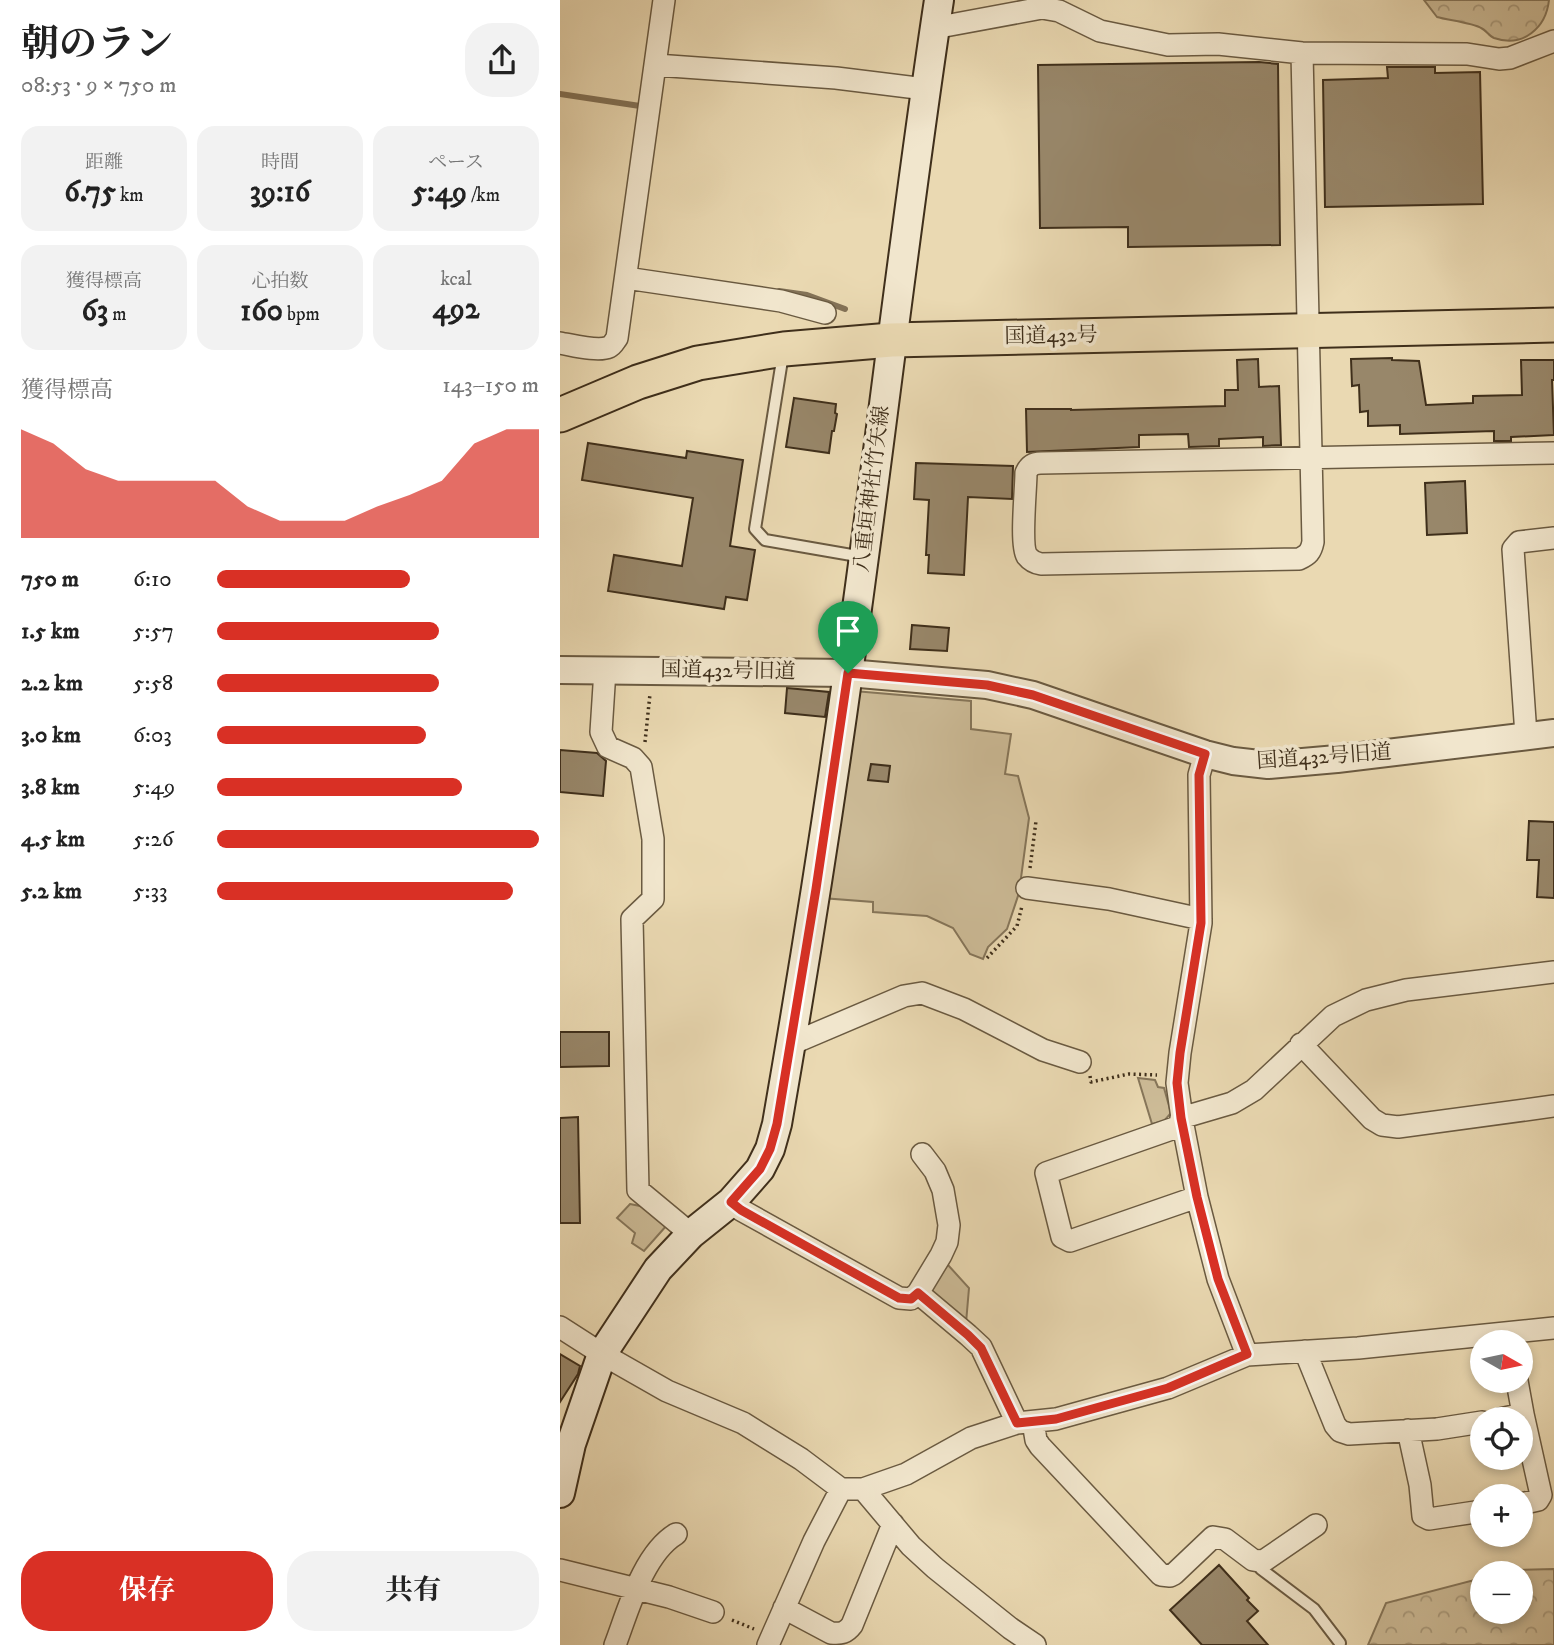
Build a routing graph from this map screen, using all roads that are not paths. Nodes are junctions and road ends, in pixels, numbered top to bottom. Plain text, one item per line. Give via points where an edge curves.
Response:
1 (664, 0) edge
2 (939, 0) edge
3 (934, 29) junction
4 (1554, 41) edge
5 (1302, 53) junction
6 (656, 65) junction
7 (925, 89) junction
8 (626, 278) junction
9 (825, 313) dead end
10 (1554, 325) edge
11 (1309, 330) junction
12 (891, 340) junction
13 (560, 343) edge
14 (784, 349) junction
15 (560, 415) edge
16 (1554, 453) edge
17 (1312, 458) junction
18 (1554, 538) edge
19 (863, 557) junction
20 (560, 670) edge
21 (605, 670) junction
22 (848, 673) junction
23 (1554, 733) edge
24 (1526, 735) junction
25 (1205, 754) junction
26 (1027, 888) dead end
27 (1201, 919) junction
28 (1554, 972) edge
29 (791, 1044) junction
30 (1301, 1045) junction
31 (1080, 1062) road end
32 (1554, 1106) edge
33 (1182, 1122) junction
34 (922, 1154) dead end
35 (1197, 1197) junction
36 (731, 1202) junction
37 (691, 1234) junction
38 (918, 1293) junction
39 (560, 1327) edge
40 (1554, 1328) edge
41 (1533, 1333) edge
42 (1470, 1341) edge
43 (1305, 1351) junction
44 (602, 1354) junction
45 (1247, 1354) junction
46 (1025, 1422) junction
47 (1470, 1424) edge
48 (1408, 1430) junction
49 (1533, 1459) edge
50 (841, 1489) junction
51 (863, 1489) junction
52 (560, 1493) edge
53 (1533, 1501) edge
54 (1470, 1513) edge
55 (893, 1524) junction
56 (1316, 1525) dead end
57 (676, 1534) dead end
58 (1258, 1561) junction
59 (560, 1570) edge
60 (636, 1589) junction
61 (784, 1608) junction
62 (713, 1612) road end
63 (770, 1641) edge
64 (1340, 1643) dead end
65 (615, 1645) edge
66 (1035, 1645) edge

1 - 6 street
2 - 3 main road, 八重垣神社竹矢線
3 - 5 street via 1042,8 1100,31 1168,45 1218,44
3 - 7 main road, 八重垣神社竹矢線
4 - 5 street via 1499,59 1455,54
5 - 11 street
6 - 7 street
6 - 8 street
7 - 12 main road, 八重垣神社竹矢線
8 - 9 street
8 - 13 street via 612,345
10 - 11 highway, 国道432号
11 - 12 highway, 国道432号
11 - 17 street
12 - 14 highway, 国道432号
12 - 19 main road, 八重垣神社竹矢線
14 - 15 highway, 国道432号 via 698,363
14 - 19 lane via 755,529 765,540
16 - 17 street
17 - 17 street via 1313,542 1311,551 1299,559 1041,564 1025,553 1026,473 1035,463
18 - 24 street via 1519,542 1513,549
19 - 22 main road, 八重垣神社竹矢線
20 - 21 street, 国道432号旧道
21 - 22 street, 国道432号旧道
21 - 37 street via 601,732 608,747 634,758 641,767 653,839 653,899 632,919 638,1190
22 - 25 street, 国道432号旧道 via 987,685 1033,695
22 - 29 main road, 八重垣神社竹矢線
23 - 24 street, 国道432号旧道
24 - 25 street, 国道432号旧道 via 1268,765
25 - 27 street via 1199,775
26 - 27 street via 1109,899
27 - 33 street via 1177,1083
28 - 30 street via 1366,999 1333,1016
29 - 31 street via 904,996 922,993 1043,1050
29 - 36 main road, 八重垣神社竹矢線 via 770,1149 760,1169
30 - 32 street via 1382,1125 1398,1127
30 - 33 street via 1254,1090
33 - 35 street
33 - 35 street via 1046,1173 1062,1237 1070,1241
34 - 38 street via 943,1190 949,1225 947,1242
35 - 45 street via 1218,1279
36 - 37 main road, 八重垣神社竹矢線
36 - 38 street via 899,1298 911,1299
37 - 44 main road, 八重垣神社竹矢線 via 658,1269
38 - 46 street via 981,1348
39 - 44 street
40 - 41 street
42 - 43 street
43 - 45 street
43 - 48 street via 1340,1431
44 - 50 street via 667,1391 743,1423
44 - 52 main road, 八重垣神社竹矢線 via 570,1444
45 - 46 street via 1168,1388 1056,1419
46 - 51 street via 971,1438 906,1474
46 - 58 street via 1040,1446 1161,1575 1174,1574 1210,1539 1218,1537
47 - 48 street
48 - 54 street via 1423,1516
49 - 53 street via 1541,1495
50 - 51 street
50 - 61 street
51 - 55 street
55 - 61 street via 848,1630 831,1633
55 - 66 street via 935,1568
56 - 58 street
57 - 60 street via 659,1551
58 - 64 lane via 1261,1569 1314,1609
59 - 60 street
60 - 62 street
60 - 65 street
61 - 63 street

